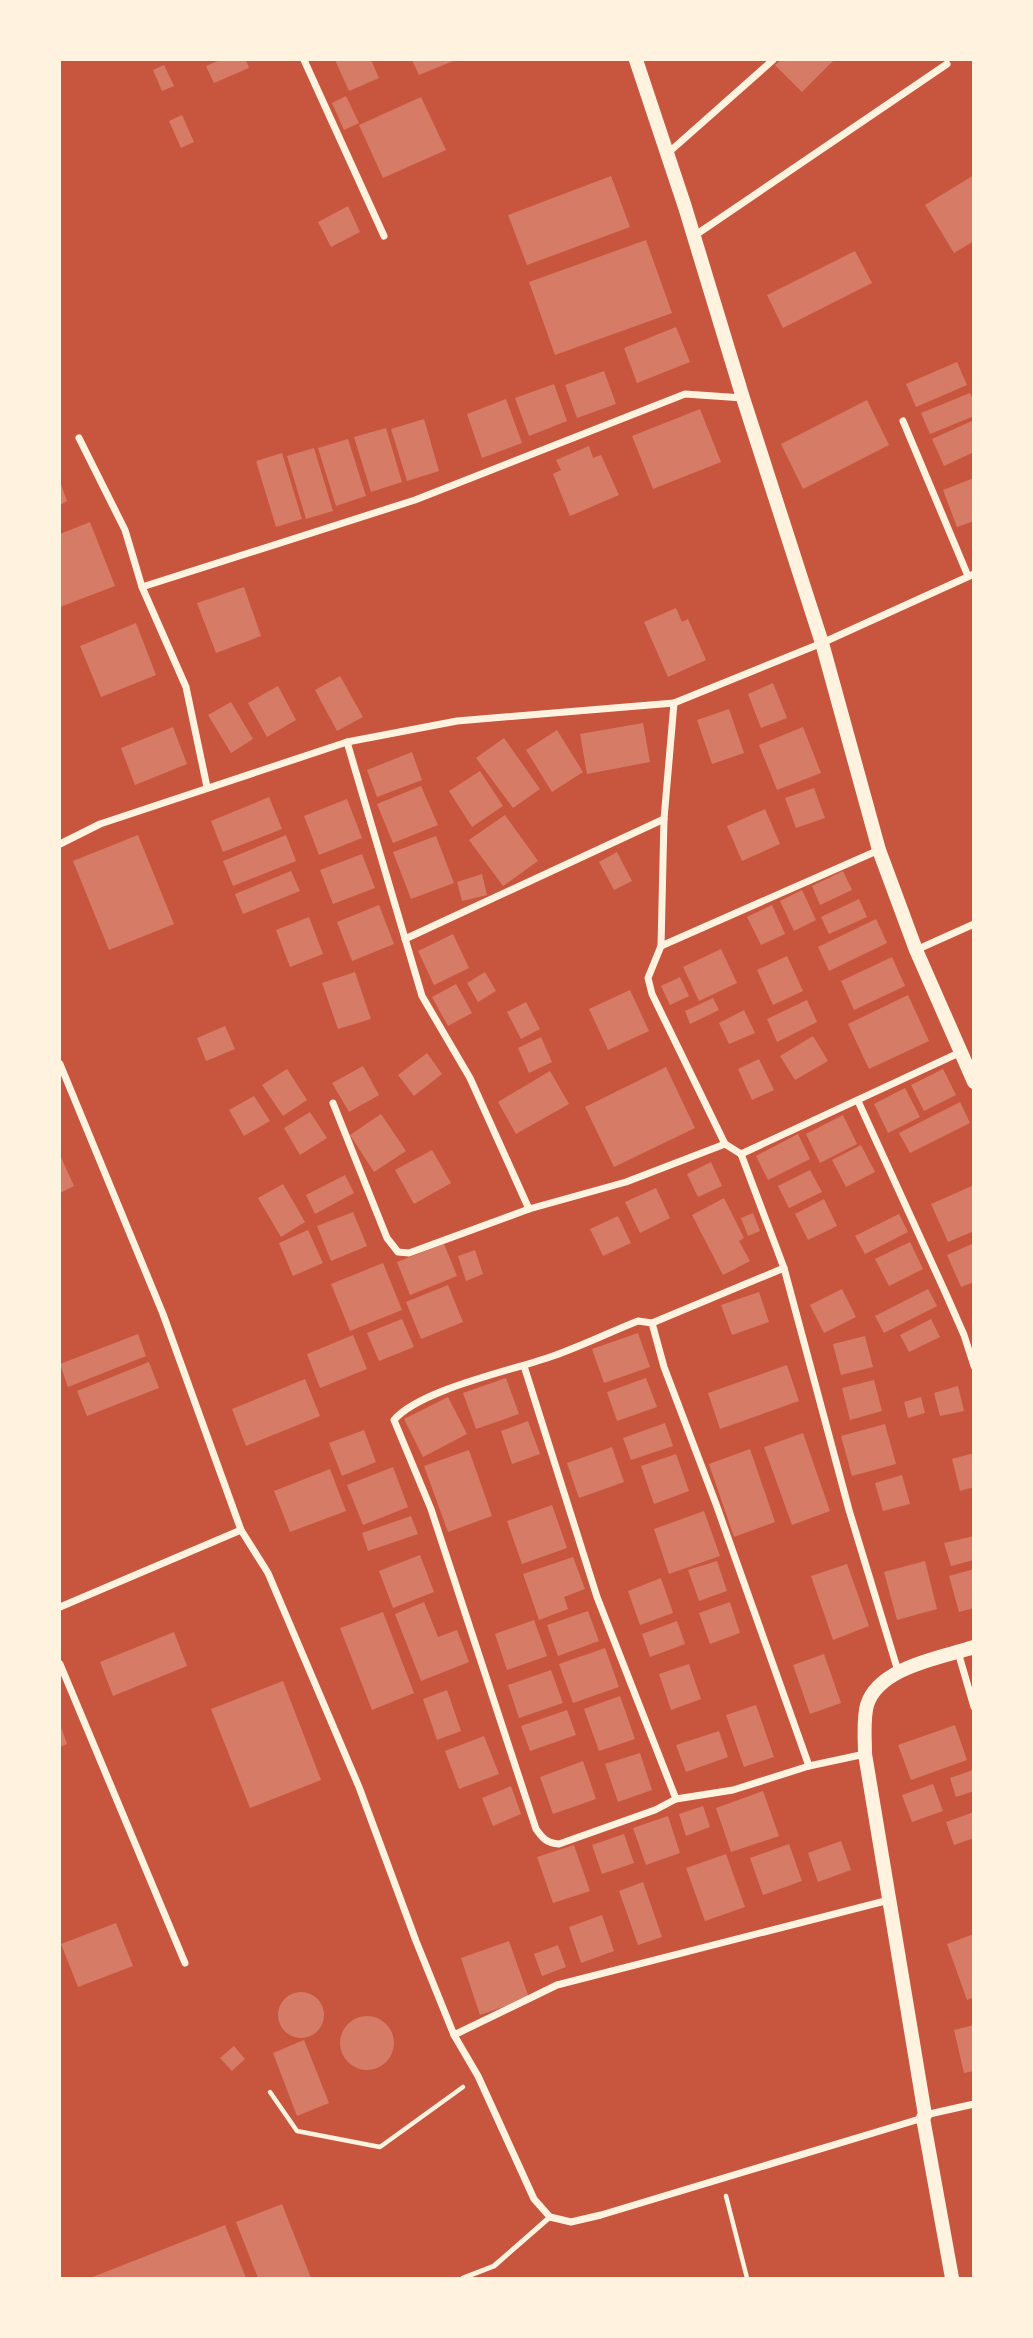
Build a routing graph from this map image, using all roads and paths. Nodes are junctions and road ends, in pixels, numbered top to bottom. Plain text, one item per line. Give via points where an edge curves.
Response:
1 (304, 60) edge
2 (636, 60) edge
3 (773, 60) edge
4 (947, 64) dead end
5 (668, 153) junction
6 (384, 236) dead end
7 (694, 236) junction
8 (743, 398) junction
9 (903, 421) dead end
10 (79, 438) dead end
11 (971, 575) edge
12 (142, 587) junction
13 (822, 643) junction
14 (674, 703) junction
15 (347, 742) junction
16 (207, 788) junction
17 (664, 819) junction
18 (60, 844) edge
19 (879, 850) junction
20 (974, 924) edge
21 (405, 939) junction
22 (661, 946) junction
23 (916, 950) junction
24 (962, 1052) junction
25 (60, 1064) edge
26 (974, 1082) edge
27 (858, 1101) junction
28 (333, 1103) dead end
29 (725, 1144) junction
30 (741, 1154) junction
31 (529, 1209) junction
32 (784, 1268) junction
33 (652, 1323) junction
34 (524, 1366) junction
35 (974, 1366) edge
36 (241, 1530) junction
37 (60, 1607) edge
38 (974, 1647) edge
39 (958, 1652) junction
40 (60, 1664) edge
41 (898, 1671) junction
42 (974, 1707) edge
43 (865, 1754) junction
44 (809, 1766) junction
45 (676, 1799) junction
46 (889, 1899) junction
47 (185, 1963) dead end
48 (454, 2035) junction
49 (478, 2076) junction
50 (270, 2092) dead end
51 (974, 2104) edge
52 (924, 2116) junction
53 (722, 2179) junction
54 (550, 2217) junction
55 (463, 2278) edge
56 (747, 2278) edge
57 (952, 2278) edge

1 - 6 street
2 - 5 main road
3 - 5 street
4 - 7 street
5 - 7 main road
7 - 8 main road
8 - 12 street via 685,394 415,500
8 - 13 main road
9 - 11 street
10 - 12 street via 125,530
11 - 13 street
12 - 16 street via 186,687
13 - 14 street
13 - 19 main road
14 - 15 street via 457,721
14 - 17 street
15 - 16 street
15 - 21 street
16 - 18 street via 100,824
17 - 21 street
17 - 22 street
19 - 22 street
19 - 23 main road
20 - 23 street
21 - 31 street via 422,996 470,1078
22 - 29 street via 648,978 652,994
23 - 24 main road
24 - 26 main road
24 - 27 street
25 - 36 street via 163,1314
27 - 30 street
27 - 35 street via 951,1304
28 - 31 street via 387,1238 398,1252 409,1253
29 - 30 street
29 - 31 street via 626,1182
30 - 32 street
32 - 33 street
32 - 41 street
33 - 34 street via 638,1321
33 - 44 street
34 - 45 street via 597,1597
34 - 45 street via 417,1402 394,1420 430,1509 536,1829 549,1843 559,1844
36 - 37 street
36 - 48 street via 268,1573 359,1787
38 - 39 main road
39 - 41 main road
39 - 42 street
40 - 47 street
41 - 43 main road via 878,1684 867,1704
43 - 44 street
43 - 46 main road
44 - 45 street via 733,1790
46 - 48 street via 557,1985
46 - 52 main road
48 - 49 street
49 - 50 path via 380,2147 297,2131
49 - 54 street via 534,2199
51 - 52 street
52 - 53 street
52 - 57 main road
53 - 54 street via 571,2222
53 - 56 path
54 - 55 lane via 494,2266

